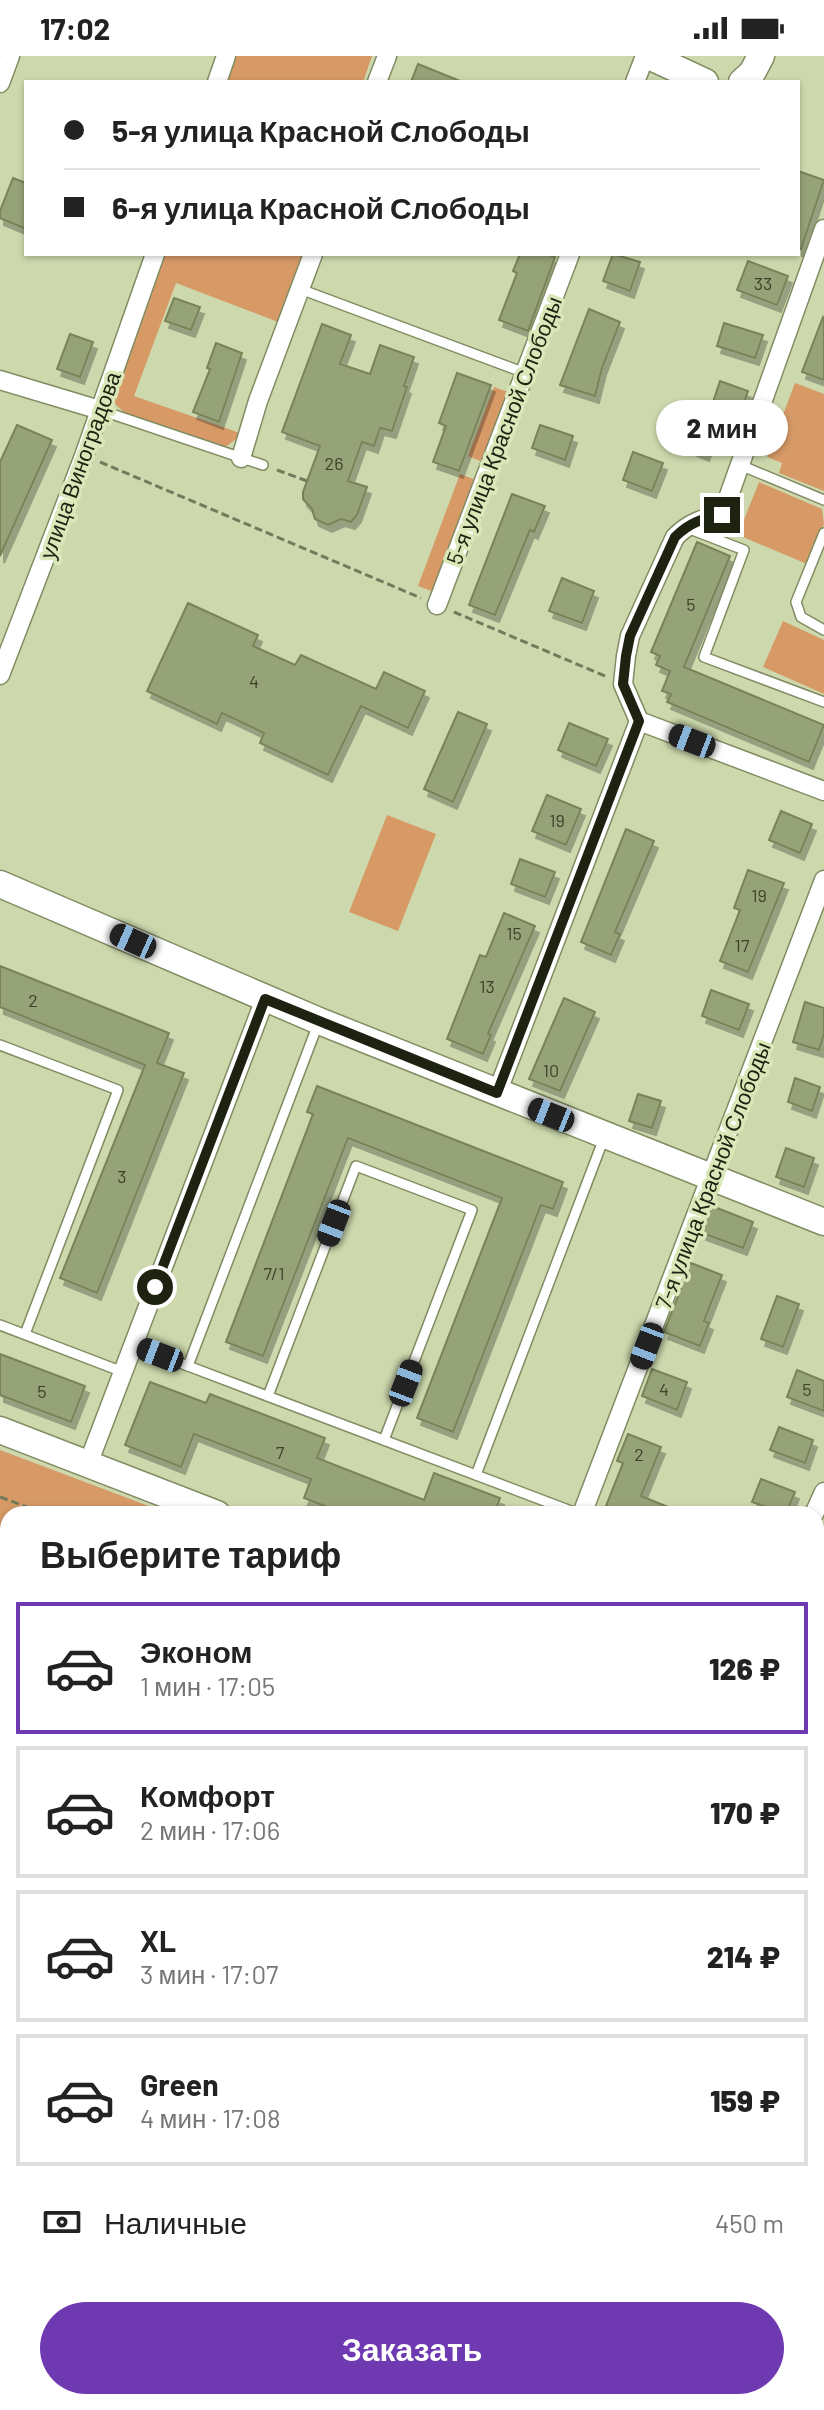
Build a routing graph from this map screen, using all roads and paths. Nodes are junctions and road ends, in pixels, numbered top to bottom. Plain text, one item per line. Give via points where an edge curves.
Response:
1 (10, 56) edge
2 (226, 56) edge
3 (387, 56) edge
4 (647, 56) edge
5 (761, 56) edge
6 (218, 80) edge
7 (378, 80) edge
8 (636, 80) edge
9 (701, 80) edge
10 (744, 80) edge
11 (0, 83) edge
12 (824, 229) edge
13 (154, 256) edge
14 (312, 256) edge
15 (569, 256) edge
16 (300, 289) junction
17 (525, 373) junction
18 (0, 380) edge
19 (100, 410) junction
20 (84, 456) junction
21 (241, 458) junction
22 (263, 465) joint
23 (740, 465) junction
24 (307, 481) dead end
25 (824, 500) edge
26 (685, 527) junction
27 (824, 533) edge
28 (437, 605) junction
29 (824, 630) edge
30 (0, 675) edge
31 (623, 684) junction
32 (824, 702) edge
33 (639, 721) junction
34 (824, 791) edge
35 (824, 880) edge
36 (0, 884) edge
37 (265, 999) junction
38 (319, 1021) junction
39 (0, 1045) edge
40 (497, 1093) junction
41 (605, 1136) junction
42 (711, 1178) junction
43 (824, 1222) edge
44 (0, 1325) edge
45 (25, 1334) junction
46 (133, 1345) junction
47 (188, 1366) junction
48 (123, 1372) junction
49 (268, 1396) junction
50 (0, 1430) edge
51 (384, 1440) junction
52 (88, 1464) junction
53 (476, 1475) junction
54 (0, 1497) edge
55 (24, 1506) edge
56 (196, 1506) edge
57 (559, 1506) edge
58 (583, 1506) edge

1 - 11 street
2 - 6 street
3 - 7 street
4 - 8 street
4 - 9 street
5 - 10 street
12 - 23 street
13 - 19 street, улица Виноградова
14 - 16 street
15 - 17 street, 5-я улица Красной Слободы
16 - 17 lane
16 - 21 street
17 - 28 street, 5-я улица Красной Слободы
18 - 19 street
19 - 20 street, улица Виноградова
19 - 21 lane
20 - 28 path
20 - 30 street, улица Виноградова
21 - 22 lane
22 - 24 path
23 - 25 lane
23 - 26 street via 722,515
26 - 31 street via 666,552 630,636
26 - 32 lane via 744,550 704,657
27 - 29 lane via 796,602 801,617
28 - 31 path
31 - 33 street
33 - 34 street
33 - 40 street
35 - 42 street, 7-я улица Красной Слободы
36 - 37 street
37 - 38 street
37 - 46 street
38 - 40 street
38 - 47 lane
39 - 45 lane via 118,1090
40 - 41 street
41 - 42 street
41 - 53 lane
42 - 43 street
42 - 58 street, 7-я улица Красной Слободы
44 - 45 lane
45 - 48 lane
46 - 47 lane
46 - 48 street
47 - 49 lane
48 - 52 street
49 - 51 lane
49 - 51 lane via 356,1166 472,1210
50 - 52 street
51 - 53 lane
52 - 56 street
53 - 57 lane
54 - 55 path

